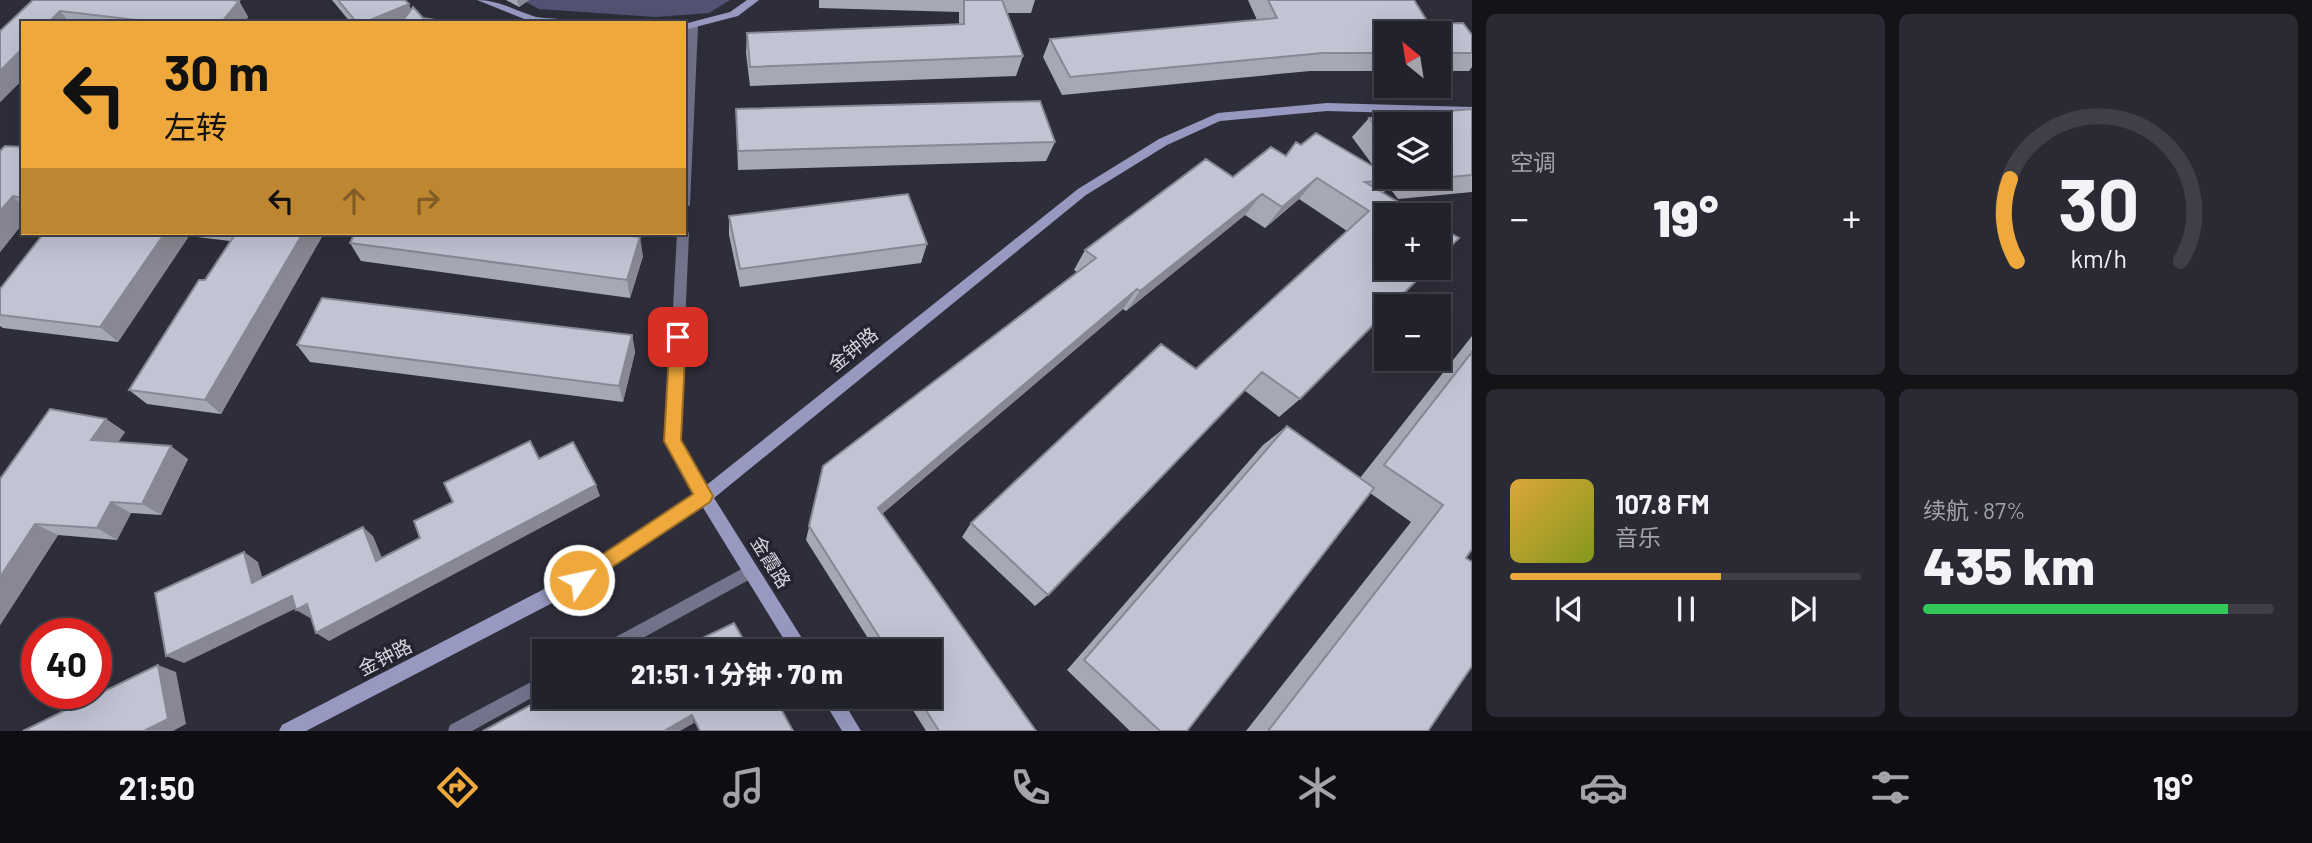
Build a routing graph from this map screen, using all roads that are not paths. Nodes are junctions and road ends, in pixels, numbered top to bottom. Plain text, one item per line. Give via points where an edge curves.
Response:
1 (482, 0) edge
2 (754, 0) edge
3 (545, 21) edge
4 (689, 27) edge
5 (1472, 111) edge
6 (686, 134) edge
7 (683, 235) edge
8 (704, 496) junction
9 (751, 571) junction
10 (626, 639) edge
11 (794, 639) edge
12 (532, 690) edge
13 (838, 709) edge
14 (288, 731) edge
15 (456, 731) edge
16 (852, 731) edge

1 - 3 street
2 - 4 street via 734,14
4 - 6 street
5 - 8 street, 金钟路 via 1327,107 1218,117 1163,142 1082,192
7 - 8 street via 673,441
8 - 9 street, 金霞路
8 - 14 street, 金钟路 via 579,580
9 - 10 lane
9 - 11 street, 金霞路
12 - 15 lane
13 - 16 street

